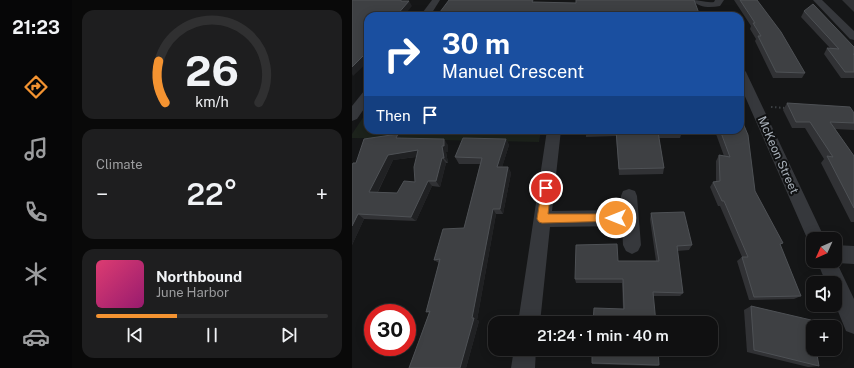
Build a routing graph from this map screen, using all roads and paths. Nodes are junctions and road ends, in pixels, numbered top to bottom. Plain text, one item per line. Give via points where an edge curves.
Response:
1 (436, 0) edge
2 (696, 0) edge
3 (720, 0) edge
4 (817, 0) edge
5 (709, 5) junction
6 (428, 12) edge
7 (712, 12) edge
8 (854, 38) edge
9 (744, 84) edge
10 (364, 95) edge
11 (352, 96) edge
12 (364, 99) edge
13 (749, 100) edge
14 (789, 108) edge
15 (352, 116) edge
16 (553, 134) edge
17 (629, 196) dead end
18 (630, 218) junction
19 (542, 219) junction
20 (813, 232) edge
21 (632, 245) dead end
22 (842, 254) edge
23 (854, 255) edge
24 (829, 268) edge
25 (530, 316) edge
26 (854, 323) edge
27 (524, 356) edge
28 (523, 368) edge

1 - 6 street
2 - 5 street
3 - 5 street via 717,4
4 - 8 street
5 - 7 street
9 - 13 street, McKeon Street
10 - 11 street
12 - 15 street
13 - 14 path
13 - 20 street, McKeon Street
16 - 19 street
17 - 18 street
18 - 19 street
18 - 21 street
19 - 25 street
22 - 23 street
24 - 26 street
27 - 28 street

